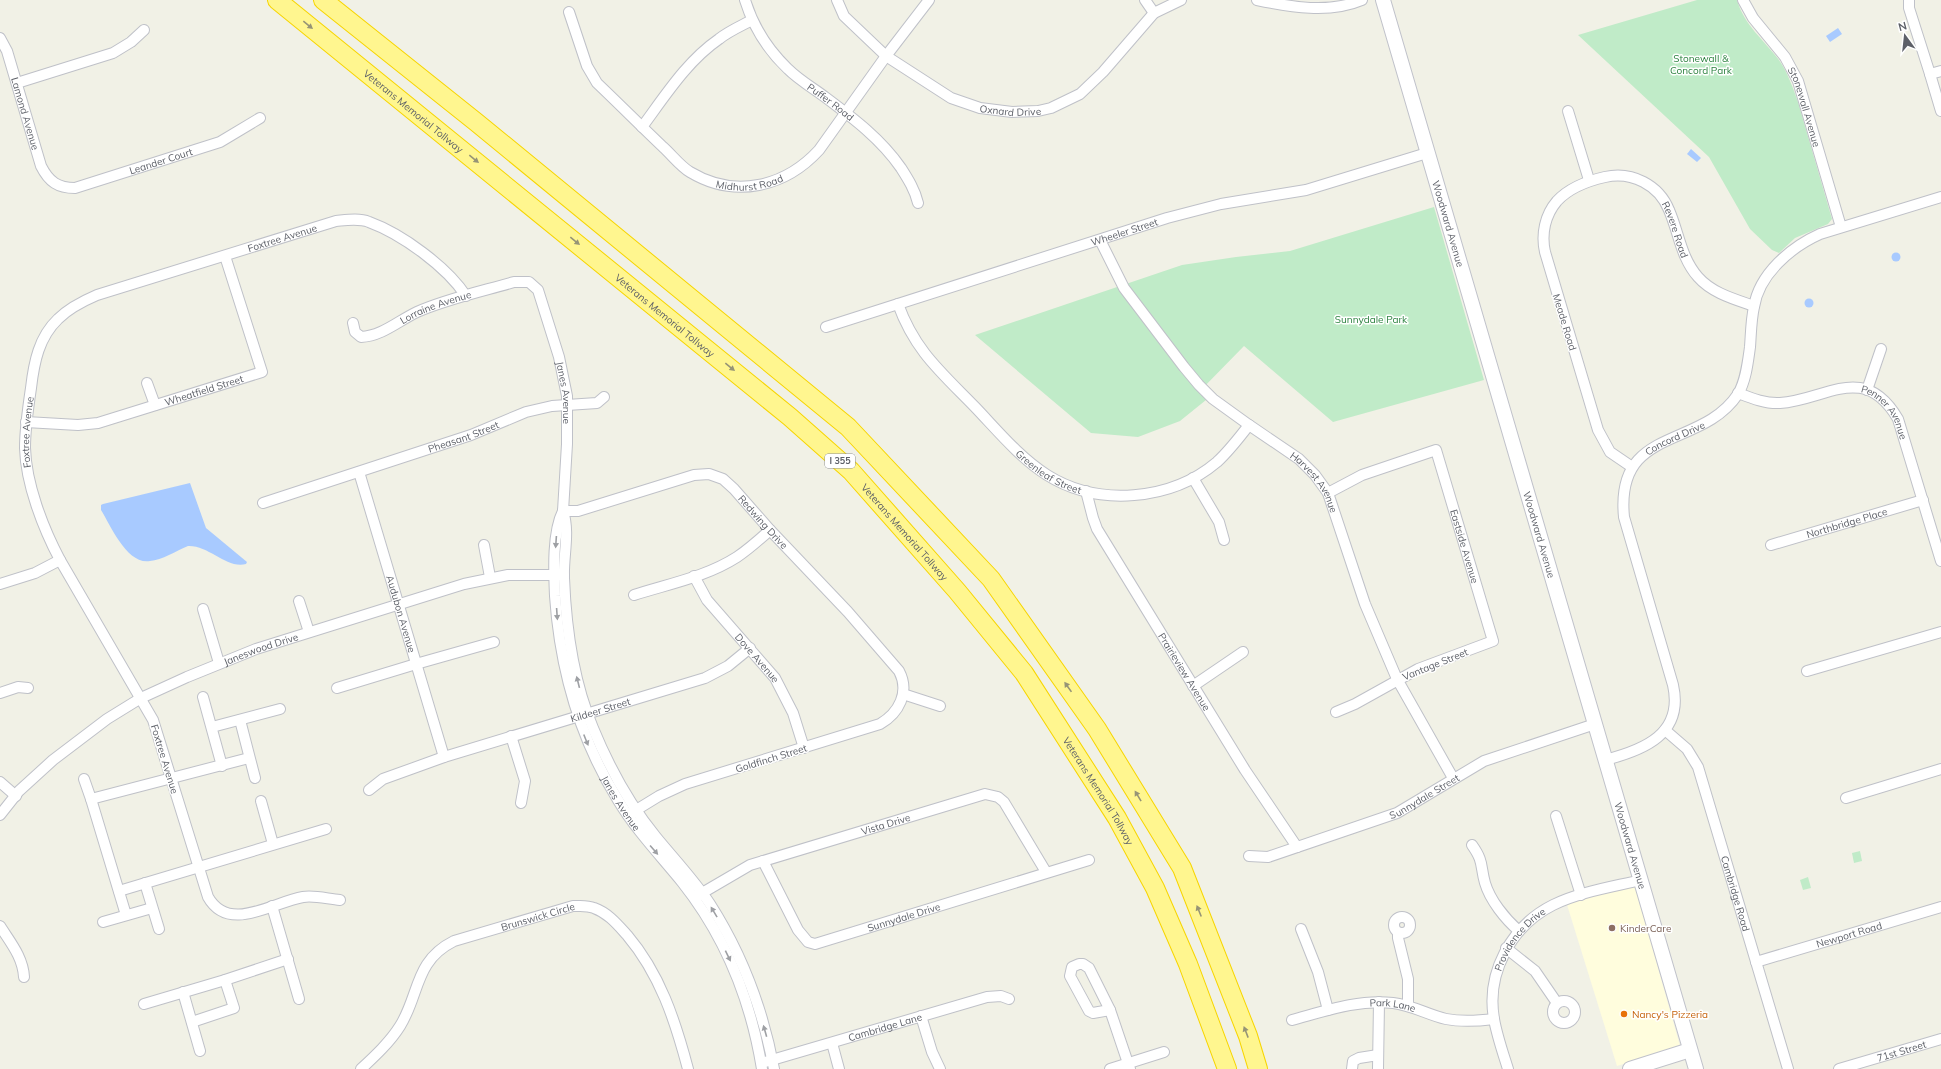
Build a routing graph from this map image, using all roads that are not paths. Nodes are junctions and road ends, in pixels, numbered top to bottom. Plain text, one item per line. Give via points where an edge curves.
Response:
1 (277, 0) edge
2 (323, 0) edge
3 (329, 0) edge
4 (745, 0) edge
5 (837, 0) edge
6 (929, 0) edge
7 (1144, 0) edge
8 (1181, 0) edge
9 (1257, 0) edge
10 (1362, 0) edge
11 (1382, 0) edge
12 (1743, 0) edge
13 (1909, 0) edge
14 (569, 12) dead end
15 (1154, 12) junction
16 (342, 16) junction
17 (752, 20) junction
18 (144, 30) dead end
19 (0, 38) edge
20 (886, 56) junction
21 (1941, 71) edge
22 (1930, 74) junction
23 (17, 83) junction
24 (1568, 111) dead end
25 (1941, 111) edge
26 (846, 112) junction
27 (260, 118) dead end
28 (642, 127) junction
29 (1428, 153) junction
30 (1588, 180) junction
31 (56, 185) joint
32 (1941, 198) edge
33 (918, 203) dead end
34 (1841, 227) junction
35 (1100, 240) junction
36 (225, 256) junction
37 (529, 282) joint
38 (466, 296) junction
39 (898, 304) junction
40 (1754, 306) junction
41 (353, 323) dead end
42 (826, 327) dead end
43 (1881, 349) dead end
44 (148, 383) dead end
45 (1867, 390) junction
46 (1738, 393) junction
47 (604, 397) dead end
48 (155, 405) junction
49 (568, 405) junction
50 (26, 422) junction
51 (1249, 426) junction
52 (1632, 467) junction
53 (358, 472) junction
54 (1193, 478) junction
55 (1086, 491) junction
56 (1328, 493) junction
57 (1923, 500) junction
58 (263, 503) dead end
59 (563, 511) junction
60 (770, 530) junction
61 (1224, 540) dead end
62 (484, 545) dead end
63 (1771, 545) dead end
64 (60, 560) junction
65 (1941, 561) edge
66 (559, 575) junction
67 (694, 576) junction
68 (490, 577) junction
69 (0, 584) edge
70 (634, 595) dead end
71 (299, 601) dead end
72 (398, 604) junction
73 (202, 609) dead end
74 (309, 632) junction
75 (1941, 632) edge
76 (1493, 641) joint
77 (494, 642) dead end
78 (750, 648) junction
79 (1243, 652) dead end
80 (219, 663) junction
81 (416, 664) junction
82 (1808, 671) dead end
83 (1396, 679) junction
84 (1193, 686) junction
85 (28, 688) dead end
86 (337, 688) dead end
87 (0, 693) edge
88 (903, 694) junction
89 (140, 698) junction
90 (203, 698) dead end
91 (940, 706) dead end
92 (280, 709) dead end
93 (1336, 712) dead end
94 (582, 714) junction
95 (240, 720) junction
96 (1595, 724) junction
97 (212, 728) junction
98 (1665, 730) junction
99 (511, 736) junction
100 (804, 748) junction
101 (444, 757) junction
102 (249, 758) junction
103 (1605, 760) junction
104 (222, 766) junction
105 (1941, 769) edge
106 (170, 777) junction
107 (255, 778) dead end
108 (1453, 778) junction
109 (84, 779) dead end
110 (0, 782) edge
111 (369, 790) dead end
112 (16, 796) junction
113 (1846, 798) dead end
114 (91, 799) junction
115 (261, 801) dead end
116 (521, 803) dead end
117 (632, 812) junction
118 (0, 815) edge
119 (1556, 816) dead end
120 (326, 829) dead end
121 (272, 844) junction
122 (1472, 844) dead end
123 (1297, 847) junction
124 (1249, 856) dead end
125 (1089, 860) dead end
126 (763, 861) junction
127 (199, 867) junction
128 (1046, 872) junction
129 (1641, 880) junction
130 (145, 883) junction
131 (119, 891) junction
132 (1581, 895) junction
133 (698, 896) junction
134 (340, 900) dead end
135 (272, 906) junction
136 (1941, 907) edge
137 (152, 908) junction
138 (126, 915) junction
139 (103, 922) dead end
140 (0, 926) edge
141 (1301, 928) dead end
142 (158, 929) dead end
143 (1519, 931) junction
144 (1398, 933) dead end
145 (1506, 948) junction
146 (288, 959) junction
147 (1756, 962) junction
148 (24, 977) dead end
149 (225, 980) junction
150 (184, 992) junction
151 (299, 999) dead end
152 (1009, 999) dead end
153 (1379, 1002) junction
154 (144, 1004) dead end
155 (1557, 1004) dead end
156 (1408, 1006) junction
157 (1110, 1010) junction
158 (1328, 1010) junction
159 (921, 1016) junction
160 (1494, 1019) junction
161 (1292, 1020) dead end
162 (192, 1022) junction
163 (1941, 1039) edge
164 (832, 1043) junction
165 (1690, 1050) junction
166 (200, 1052) dead end
167 (1164, 1052) dead end
168 (1378, 1055) junction
169 (773, 1065) edge
170 (762, 1066) edge
171 (1129, 1066) edge
172 (361, 1069) edge
173 (688, 1069) edge
174 (839, 1069) edge
175 (940, 1069) edge
176 (1110, 1069) edge
177 (1227, 1069) edge
178 (1258, 1069) edge
179 (1352, 1069) edge
180 (1378, 1069) edge
181 (1508, 1069) edge
182 (1630, 1069) edge
183 (1696, 1069) edge
184 (1788, 1069) edge
185 (1839, 1069) edge

1 -> 177 highway, Veterans Memorial Tollway / I 355 via 790,417 851,471 957,591 1024,673 1117,818 1161,902 1188,964
2 - 16 highway, I 355
3 - 16 highway
4 - 17 street, Puffer Road
5 - 20 street, Oxnard Drive via 844,16
6 - 20 street, Midhurst Road
7 - 15 street
8 - 15 street, Oxnard Drive
9 - 10 street via 1310,8 1340,6
11 - 29 main road, Woodward Avenue
12 - 34 street, Stonewall Avenue via 1752,18 1785,57 1798,81
13 - 22 street via 1909,8
14 - 28 street, Midhurst Road via 593,77
15 - 20 street, Oxnard Drive via 1088,88 1061,104 1038,111 1000,111 951,98
178 -> 16 highway, I 355 via 1248,1036 1182,868 1097,729 991,579 848,426 476,122
17 - 26 street, Puffer Road via 773,54 789,70
17 - 28 street via 718,39 698,57
18 - 23 street via 113,53
19 - 23 street, Lamond Avenue
20 - 26 street, Midhurst Road
21 - 22 street
22 - 25 street
23 - 31 street, Lamond Avenue via 41,166 50,181
24 - 30 street
26 - 28 street, Midhurst Road via 819,150 801,167 778,180 752,186 720,184 689,171
26 - 33 street, Puffer Road via 878,139 894,158
27 - 31 street, Leander Court via 220,142 75,188
29 - 35 street, Wheeler Street via 1306,190 1194,210
29 - 96 main road, Woodward Avenue
30 - 40 street, Revere Road via 1621,175 1637,178 1646,183 1669,210 1683,253 1698,277 1726,296
30 - 52 street, Meade Road via 1566,192 1550,209 1544,227 1543,244 1600,437 1610,452
32 - 34 street, Concord Drive
34 - 40 street, Concord Drive via 1813,237 1790,252 1762,284
35 - 39 street, Wheeler Street
35 - 51 street, Harvest Avenue via 1124,288 1184,367 1213,399
36 - 38 street, Foxtree Avenue via 336,221 363,221 403,239 445,271 458,283
36 - 48 street, Wheatfield Street via 262,372
36 - 50 street, Foxtree Avenue via 97,295 58,318 38,350
37 - 38 street, Lorraine Avenue via 514,282
37 - 49 street, Janes Avenue via 538,290 554,337
38 - 41 street, Lorraine Avenue via 417,312 369,337 361,337 355,332
39 - 42 street, Wheeler Street
39 - 55 street, Greenleaf Street via 906,325 921,350 1016,449 1048,475
40 - 46 street, Concord Drive via 1748,360
43 - 45 street
44 - 48 street
45 - 46 street, Penner Avenue via 1838,388 1778,403
45 - 57 street, Penner Avenue via 1874,392 1898,419
46 - 52 street, Concord Drive via 1708,422 1660,442 1648,450
47 - 49 street, Pheasant Street via 597,403
48 - 50 street, Wheatfield Street via 88,424
49 - 53 street, Pheasant Street via 526,412 471,435
49 - 59 street, Janes Avenue
50 - 64 street, Foxtree Avenue via 29,478 49,537
51 - 54 street, Greenleaf Street via 1217,462
51 - 56 street, Harvest Avenue via 1299,459
52 - 98 street, Concord Drive via 1624,496 1624,517 1675,691 1674,709
53 - 58 street, Pheasant Street
53 - 72 street, Audubon Avenue
54 - 55 street, Greenleaf Street via 1168,490 1144,494 1121,495
54 - 61 street via 1219,522
55 - 84 street, Prairieview Avenue via 1097,529
56 - 76 street, Eastside Avenue via 1362,475 1436,450
56 - 83 street, Harvest Avenue via 1365,604
57 - 63 street, Northbridge Place
57 - 65 street, Penner Avenue
59 - 60 street, Redwing Drive via 578,511 704,474 723,479
59 - 66 street, Janes Avenue via 558,521
60 - 67 street via 736,558
60 - 88 street, Redwing Drive via 848,612 899,671
62 - 68 street
64 - 69 street via 35,573
64 - 89 street, Foxtree Avenue
66 - 68 street, Janeswood Drive via 515,574
66 - 94 street, Janes Avenue via 559,640 566,673
67 - 70 street
67 - 78 street, Dove Avenue via 707,600
68 - 72 street, Janeswood Drive
71 - 74 street
72 - 74 street, Janeswood Drive
72 - 81 street, Audubon Avenue
73 - 80 street
74 - 80 street, Janeswood Drive
75 - 82 street
76 - 83 street, Vantage Street
77 - 81 street
78 - 94 street, Kildeer Street via 728,666 705,678
78 - 100 street, Dove Avenue via 769,668 781,688 793,713
79 - 84 street
80 - 89 street, Janeswood Drive
81 - 86 street
81 - 101 street, Audubon Avenue
83 - 93 street, Vantage Street via 1355,704
83 - 108 street, Harvest Avenue
84 - 123 street, Prairieview Avenue
85 - 87 street via 18,687
88 - 91 street
88 - 100 street, Goldfinch Street via 896,713 880,724
89 - 106 street, Foxtree Avenue via 153,720
89 - 112 street, Janeswood Drive via 107,719 53,760
90 - 97 street
92 - 95 street
94 - 99 street, Kildeer Street
94 - 117 street, Janes Avenue via 596,762
95 - 97 street
95 - 102 street
96 - 103 main road, Woodward Avenue
96 - 108 street, Sunnydale Street via 1494,756
97 - 104 street
98 - 103 street, Concord Drive via 1640,750
98 - 147 street, Cambridge Road via 1687,748 1698,767
99 - 101 street, Kildeer Street
99 - 116 street via 525,781
100 - 117 street, Goldfinch Street via 685,784
101 - 111 street, Kildeer Street via 383,779
102 - 104 street
102 - 107 street
103 - 129 main road, Woodward Avenue
104 - 106 street
105 - 113 street
106 - 114 street
106 - 127 street, Foxtree Avenue
108 - 123 street, Sunnydale Street via 1397,813
109 - 114 street
110 - 112 street
112 - 118 street, Janeswood Drive
114 - 131 street
115 - 121 street
117 - 133 street, Janes Avenue via 648,843 682,883
119 - 132 street
120 - 121 street
121 - 127 street
122 - 143 street via 1480,857 1488,890 1510,924
123 - 124 street, Sunnydale Street via 1268,857
125 - 128 street, Sunnydale Drive
126 - 128 street, Vista Drive via 985,794 998,797 1004,802
126 - 128 street, Sunnydale Drive via 798,930 808,942 815,944
126 - 133 street, Vista Drive via 740,870
127 - 130 street
127 - 135 street, Foxtree Avenue via 208,897 222,912 238,915
129 - 132 street, Providence Drive
129 - 165 main road, Woodward Avenue
130 - 131 street
130 - 137 street
131 - 138 street
132 - 143 street, Providence Drive via 1545,909
169 -> 133 street, Janes Avenue via 759,1010 739,958 720,921
133 -> 170 street, Janes Avenue via 738,979 752,1019
134 - 135 street, Foxtree Avenue via 305,897
135 - 146 street
136 - 147 street, Newport Road
137 - 138 street
137 - 142 street
138 - 139 street
140 - 148 street via 18,955
141 - 158 street via 1318,972
143 - 145 street, Providence Drive
144 - 156 street via 1408,979
145 - 155 street via 1535,971
145 - 160 street, Providence Drive via 1496,973 1492,993
146 - 149 street
146 - 151 street
147 - 184 street, Cambridge Road
149 - 150 street
149 - 162 street via 234,1008
150 - 154 street
150 - 162 street
152 - 159 street, Cambridge Lane via 1001,996 987,997
153 - 156 street, Park Lane
153 - 158 street, Park Lane
153 - 168 street
156 - 160 street, Park Lane via 1445,1019
157 - 157 street via 1088,968 1083,964 1075,965 1070,971 1070,976 1088,1010 1092,1013
157 - 171 street
158 - 161 street, Park Lane
159 - 164 street, Cambridge Lane
159 - 175 street via 932,1053
160 - 181 street, Providence Drive
162 - 166 street
163 - 185 street, 71st Street
164 - 169 street, Cambridge Lane
164 - 174 street
165 - 182 main road
165 - 183 main road, Woodward Avenue
167 - 171 street
168 - 179 street via 1353,1061
168 - 180 street
169 - 170 street, Cambridge Lane
171 - 176 street
172 - 173 street, Brunswick Circle via 400,1025 426,965 442,948 454,941 573,906 587,906 606,913 648,963 668,1003

